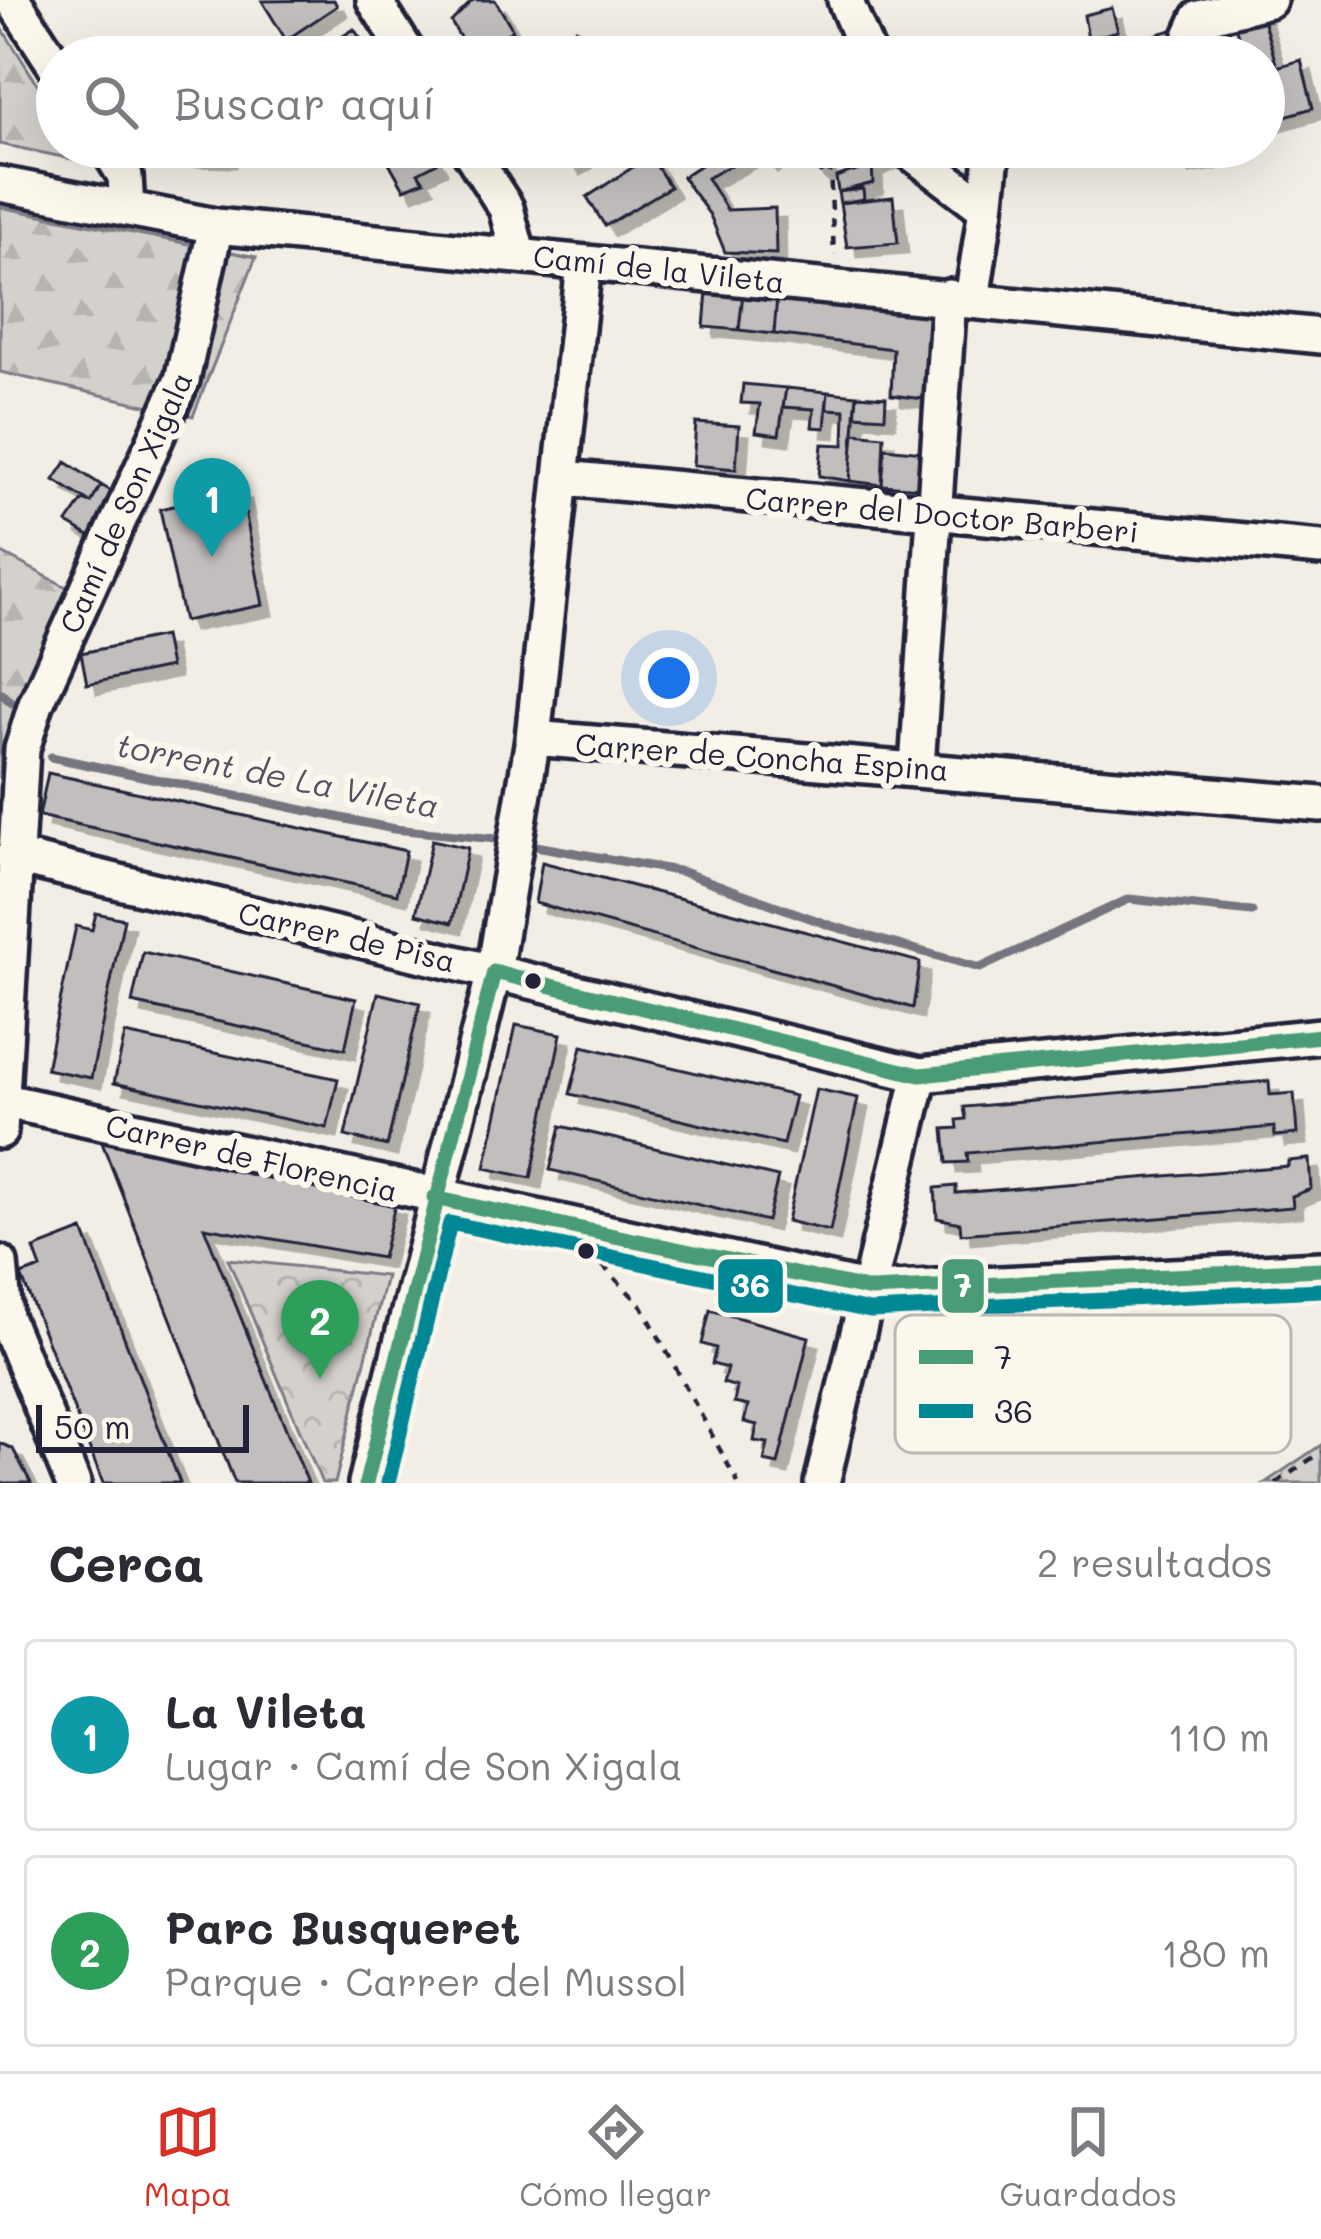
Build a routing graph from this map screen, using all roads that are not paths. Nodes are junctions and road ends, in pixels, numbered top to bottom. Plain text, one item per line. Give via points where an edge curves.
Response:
1 (14, 0) edge
2 (374, 0) edge
3 (845, 0) edge
4 (1269, 0) edge
5 (37, 36) edge
6 (397, 36) edge
7 (860, 36) edge
8 (1191, 36) edge
9 (120, 168) edge
10 (480, 168) edge
11 (932, 168) edge
12 (991, 168) edge
13 (0, 184) edge
14 (127, 208) junction
15 (986, 209) junction
16 (216, 226) junction
17 (518, 254) junction
18 (584, 264) junction
19 (960, 298) junction
20 (1321, 336) edge
21 (563, 478) junction
22 (935, 515) junction
23 (1321, 548) edge
24 (533, 738) junction
25 (917, 767) junction
26 (1321, 804) edge
27 (11, 856) junction
28 (494, 972) junction
29 (1321, 1036) edge
30 (920, 1075) junction
31 (1, 1100) edge
32 (0, 1131) edge
33 (434, 1198) junction
34 (1321, 1252) edge
35 (0, 1264) edge
36 (1283, 1267) junction
37 (1321, 1269) edge
38 (871, 1290) junction
39 (73, 1483) edge
40 (366, 1483) edge
41 (822, 1483) edge

1 - 5 street
2 - 6 street
3 - 7 street
4 - 8 street via 1199,18
9 - 14 street
10 - 17 street via 506,208
11 - 15 street
12 - 15 street
13 - 14 street, Camí de la Vileta
14 - 16 street, Camí de la Vileta
15 - 19 street
16 - 17 street, Camí de la Vileta
16 - 27 street, Camí de Son Xigala via 182,380 36,704 22,749
17 - 18 street, Camí de la Vileta
18 - 19 street, Camí de la Vileta
18 - 21 street, Carrer de Concha Espina
19 - 20 street, Camí de la Vileta
19 - 22 street
21 - 22 street, Carrer del Doctor Barberi
21 - 24 street, Carrer de Concha Espina
22 - 23 street, Carrer del Doctor Barberi
22 - 25 street
24 - 25 street, Carrer de Concha Espina
24 - 28 street
25 - 26 street, Carrer de Concha Espina
27 - 28 street, Carrer de Pisa
27 - 31 street, Camí de Son Xigala
28 - 30 street, Carrer de Pisa
28 - 33 street
29 - 30 street, Carrer de Pisa
30 - 38 street
31 - 32 street, Camí de Son Xigala
31 - 33 street, Carrer de Florencia
33 - 38 street, Carrer de Florencia
33 - 40 street
34 - 36 street
35 - 39 street via 5,1317
36 - 37 street
36 - 38 street, Carrer de Florencia
38 - 41 street

